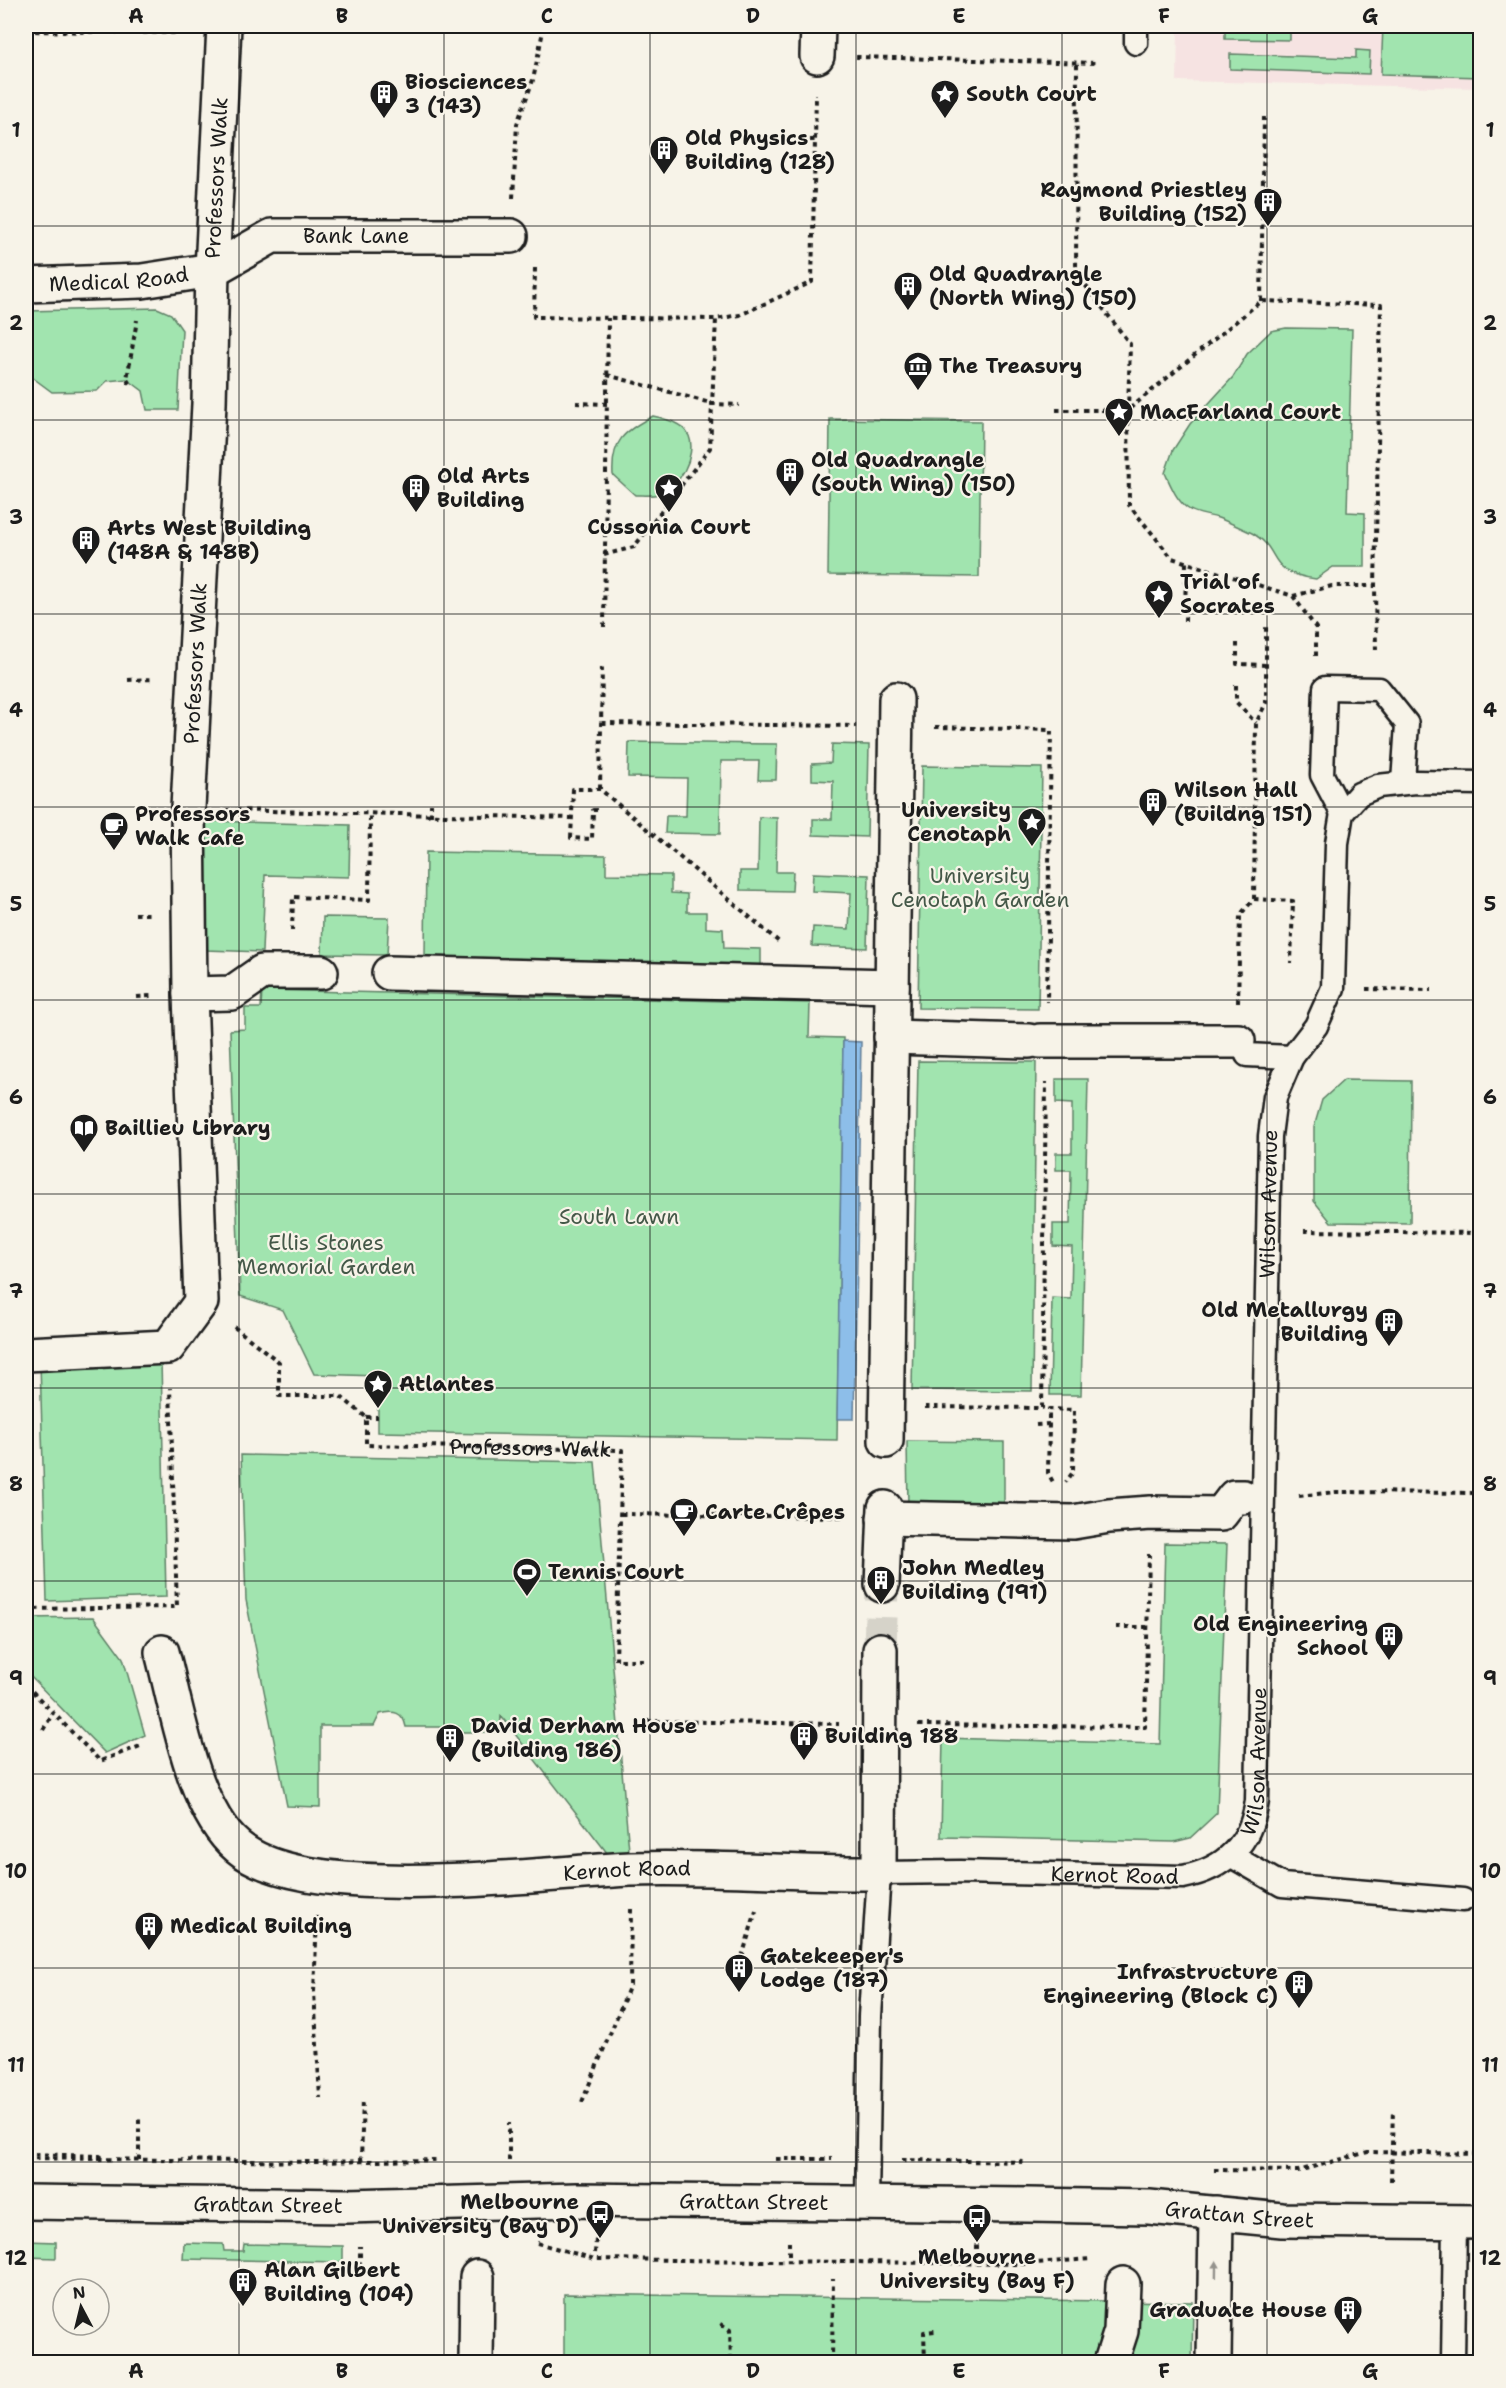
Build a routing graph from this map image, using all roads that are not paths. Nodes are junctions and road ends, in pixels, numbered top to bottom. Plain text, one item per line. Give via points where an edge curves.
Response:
1 (224, 30) edge
2 (511, 236) road end
3 (212, 270) junction
4 (26, 285) edge
5 (896, 712) road end
6 (1403, 782) junction
7 (1480, 783) edge
8 (1342, 813) junction
9 (321, 972) dead end
10 (389, 973) dead end
11 (892, 986) junction
12 (190, 994) junction
13 (891, 1037) junction
14 (1242, 1048) joint
15 (1292, 1057) junction
16 (26, 1354) edge
17 (886, 1441) dead end
18 (1243, 1497) dead end
19 (882, 1585) tunnel mouth
20 (880, 1650) tunnel mouth
21 (162, 1652) dead end
22 (1232, 1856) junction
23 (879, 1872) junction
24 (1463, 1900) dead end
25 (26, 2202) edge
26 (867, 2203) junction
27 (1216, 2213) junction
28 (1468, 2222) edge
29 (477, 2277) dead end
30 (1123, 2284) dead end
31 (476, 2362) edge
32 (1111, 2362) edge
33 (1214, 2362) edge
34 (1453, 2362) edge

1 - 3 street, Professors Walk
2 - 3 street, Bank Lane via 272,236
3 - 4 street, Medical Road via 142,281
3 - 12 street, Professors Walk via 188,808
5 - 11 street
6 - 7 lane
6 - 8 lane via 1359,794
6 - 8 lane via 1407,724 1379,689 1325,688 1322,775
8 - 15 lane, Wilson Avenue via 1337,843 1333,988 1316,1026
9 - 12 street via 262,972 232,993
10 - 11 street
11 - 13 street
12 - 16 street, Professors Walk via 201,1302 168,1347
13 - 14 street
13 - 17 street
14 - 15 lane
15 - 22 lane, Wilson Avenue via 1275,1097 1270,1136 1257,1801 1245,1840
18 - 19 street via 1234,1497 1221,1514 1058,1507 885,1513
20 - 23 street
21 - 23 street, Kernot Road via 200,1790 219,1827 239,1848 271,1866 318,1876 437,1882 632,1869
22 - 23 lane, Kernot Road via 1202,1874 1183,1877
22 - 24 lane via 1282,1885
23 - 26 lane via 870,2016
25 - 26 street, Grattan Street via 347,2206 577,2200
26 - 27 street, Grattan Street via 1149,2207
27 - 28 street, Grattan Street via 1282,2220
33 -> 27 street
28 - 34 lane
29 - 31 street
30 - 32 street via 1121,2331

